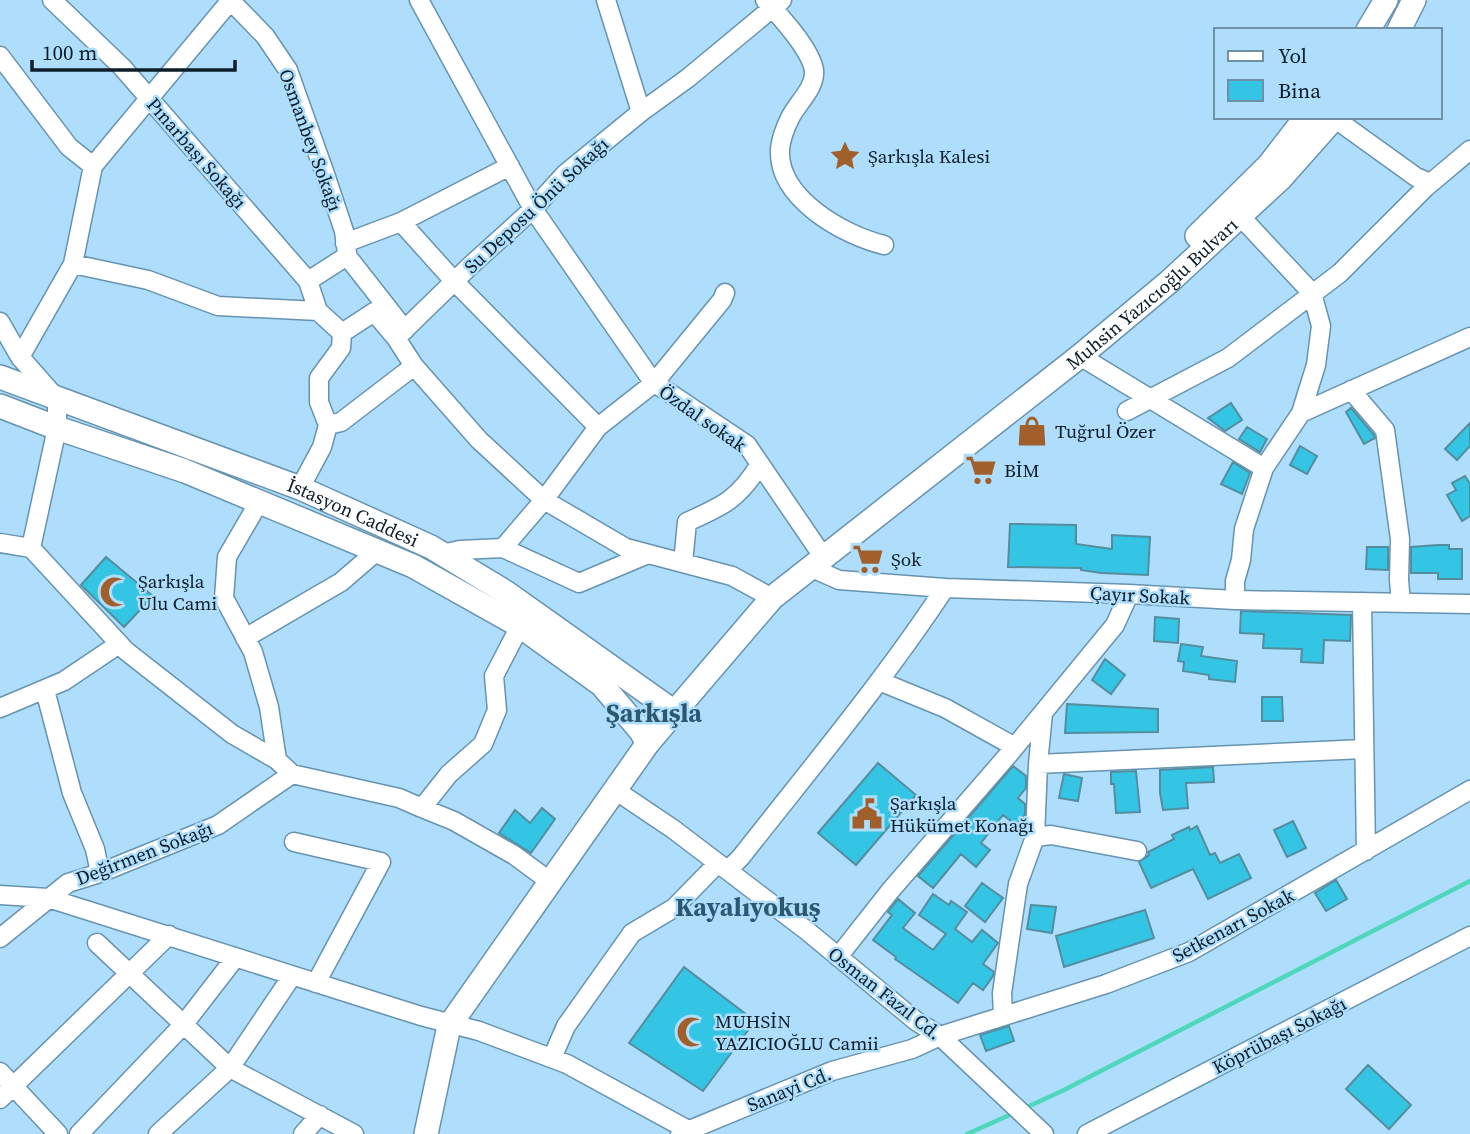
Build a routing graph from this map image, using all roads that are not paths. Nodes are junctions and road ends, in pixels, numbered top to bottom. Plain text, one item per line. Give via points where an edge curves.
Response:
1 (52, 0) edge
2 (230, 0) edge
3 (419, 0) edge
4 (606, 0) edge
5 (1386, 0) edge
6 (1414, 0) edge
7 (773, 3) edge
8 (1369, 28) edge
9 (1400, 28) edge
10 (0, 56) edge
11 (149, 98) junction
12 (641, 112) junction
13 (1304, 119) edge
14 (1333, 119) edge
15 (1335, 119) edge
16 (1468, 155) edge
17 (93, 166) junction
18 (510, 166) junction
19 (1430, 183) junction
20 (533, 209) junction
21 (1240, 216) junction
22 (401, 222) junction
23 (884, 245) dead end
24 (346, 249) junction
25 (73, 264) junction
26 (308, 281) junction
27 (454, 281) junction
28 (725, 293) dead end
29 (1312, 293) junction
30 (318, 311) junction
31 (0, 322) edge
32 (342, 333) junction
33 (400, 334) junction
34 (1470, 337) edge
35 (1080, 356) junction
36 (20, 357) junction
37 (414, 366) junction
38 (0, 377) edge
39 (654, 383) junction
40 (1351, 390) junction
41 (58, 398) junction
42 (1151, 400) junction
43 (3, 411) edge
44 (1127, 411) dead end
45 (1301, 413) junction
46 (328, 425) junction
47 (598, 427) junction
48 (57, 428) junction
49 (760, 464) junction
50 (1264, 468) junction
51 (300, 488) junction
52 (544, 499) junction
53 (259, 502) junction
54 (0, 543) edge
55 (31, 548) junction
56 (503, 548) junction
57 (377, 551) junction
58 (442, 554) junction
59 (648, 554) junction
60 (683, 563) junction
61 (818, 563) junction
62 (944, 588) junction
63 (1129, 594) junction
64 (772, 598) junction
65 (1234, 600) junction
66 (1362, 602) junction
67 (1401, 603) junction
68 (1470, 604) edge
69 (520, 626) junction
70 (245, 638) junction
71 (119, 644) junction
72 (879, 681) junction
73 (45, 690) junction
74 (0, 708) edge
75 (673, 711) junction
76 (1043, 713) junction
77 (648, 743) junction
78 (1015, 747) junction
79 (1364, 749) junction
80 (277, 760) junction
81 (1038, 764) junction
82 (292, 775) junction
83 (615, 790) junction
84 (1470, 790) edge
85 (422, 808) junction
86 (1035, 837) junction
87 (294, 842) dead end
88 (1366, 850) junction
89 (1137, 851) dead end
90 (723, 867) junction
91 (100, 873) junction
92 (552, 883) junction
93 (0, 895) edge
94 (48, 898) junction
95 (169, 935) junction
96 (1470, 936) edge
97 (0, 938) edge
98 (97, 943) dead end
99 (838, 957) junction
100 (236, 958) junction
101 (131, 973) junction
102 (292, 976) junction
103 (316, 983) junction
104 (1003, 1015) junction
105 (446, 1022) junction
106 (184, 1024) junction
107 (940, 1036) junction
108 (552, 1058) junction
109 (230, 1068) junction
110 (0, 1072) edge
111 (14, 1087) junction
112 (0, 1100) edge
113 (320, 1115) junction
114 (684, 1132) edge
115 (58, 1134) edge
116 (79, 1134) edge
117 (158, 1134) edge
118 (303, 1134) edge
119 (354, 1134) edge
120 (426, 1134) edge
121 (1044, 1134) edge
122 (1087, 1134) edge

1 - 11 street, Pınarbaşı Sokağı
2 - 11 street
2 - 24 street, Osmanbey Sokağı via 265,36 288,70 326,174
3 - 18 street, Özdal sokak
4 - 12 street
5 - 8 main road
6 - 9 main road
7 - 12 street, Su Deposu Önü Sokağı via 688,78
7 - 23 street via 814,69 813,82 790,117 780,149 786,178 803,200 839,228
10 - 17 street via 69,147
11 - 17 street
11 - 26 street, Pınarbaşı Sokağı
12 - 20 street, Su Deposu Önü Sokağı via 565,174
13 - 35 main road, Muhsin Yazıcıoğlu Bulvarı via 1269,165
14 - 21 main road, Muhsin Yazıcıoğlu Bulvarı
15 - 19 street
16 - 19 street
17 - 25 street
18 - 20 street, Özdal sokak
18 - 22 street
19 - 29 street via 1340,273
20 - 27 street, Su Deposu Önü Sokağı
20 - 39 street, Özdal sokak
21 - 29 street
21 - 35 main road, Muhsin Yazıcıoğlu Bulvarı
22 - 24 street
22 - 27 street
24 - 26 street
24 - 33 street
25 - 30 street via 148,280 218,306
25 - 36 street
26 - 30 street
27 - 33 street, Su Deposu Önü Sokağı
27 - 47 street
28 - 39 street
29 - 42 street via 1228,358
29 - 45 street via 1321,326 1316,365
30 - 32 street
31 - 36 street
32 - 33 street via 374,312
32 - 46 street via 341,348 319,378 319,402
33 - 37 street
34 - 40 street
35 - 42 street
35 - 61 main road
36 - 41 street
37 - 46 street via 341,422
37 - 52 street via 479,440
38 - 41 main road, İstasyon Caddesi
39 - 47 street
39 - 49 street, Özdal sokak via 747,445
40 - 45 street
40 - 67 street via 1385,430 1400,539
41 - 48 street
41 - 51 main road, İstasyon Caddesi
42 - 44 street
42 - 50 street
43 - 48 main road, İstasyon Caddesi
45 - 50 street
46 - 51 street
47 - 52 street
48 - 53 main road, İstasyon Caddesi via 185,471
48 - 55 street
49 - 60 street via 749,483 724,506 687,522
49 - 61 street, Özdal sokak
50 - 65 street via 1244,529
51 - 58 main road, İstasyon Caddesi
52 - 56 street
52 - 59 street via 626,548
53 - 57 main road, İstasyon Caddesi
53 - 70 street via 228,557 224,598
54 - 55 street
55 - 71 street
56 - 58 street
56 - 59 street via 579,583
57 - 69 main road, İstasyon Caddesi
57 - 70 street via 341,582
58 - 75 main road, İstasyon Caddesi via 507,593
59 - 60 street
60 - 64 street via 732,576
61 - 62 street, Çayır Sokak via 839,580
61 - 64 main road
62 - 63 street, Çayır Sokak
62 - 72 street
63 - 65 street, Çayır Sokak
63 - 76 street via 1115,625
64 - 75 main road
65 - 66 street, Çayır Sokak
66 - 67 street, Çayır Sokak
66 - 79 street
67 - 68 street, Çayır Sokak
69 - 77 main road, İstasyon Caddesi via 602,685
69 - 85 street via 494,676 497,710 483,744 449,774
70 - 80 street via 269,707
71 - 73 street
71 - 80 street via 232,734
72 - 78 street via 945,708
72 - 90 street via 741,857
73 - 74 street
73 - 91 street via 72,793
75 - 77 main road
76 - 78 street
76 - 81 street
77 - 83 main road
78 - 99 street
79 - 81 street
79 - 88 street
80 - 82 street
81 - 86 street
82 - 85 street via 399,798
82 - 91 street, Değirmen Sokağı via 218,825
83 - 90 street, Osman Fazıl Cd.
83 - 92 main road
84 - 88 street, Setkenarı Sokak
85 - 92 street via 514,855
86 - 89 street via 1051,835
86 - 104 street via 1018,884
87 - 103 street via 381,862
88 - 104 street, Setkenarı Sokak via 1189,952 1106,984
90 - 99 street, Osman Fazıl Cd.
90 - 108 street via 674,908 632,933 566,1027
91 - 94 street, Değirmen Sokağı via 68,883
92 - 105 main road
93 - 94 street
94 - 95 street
94 - 97 street, Değirmen Sokağı
95 - 100 street
95 - 101 street
96 - 122 street, Köprübaşı Sokağı
98 - 101 street
99 - 107 street, Osman Fazıl Cd.
100 - 102 street
100 - 106 street
101 - 106 street
101 - 111 street
102 - 103 street
102 - 109 street
103 - 105 street
104 - 107 street, Setkenarı Sokak
105 - 108 street
105 - 120 main road
106 - 109 street
106 - 116 street
107 - 114 street, Sanayi Cd. via 912,1049 832,1071
107 - 121 street, Osman Fazıl Cd.
108 - 114 street
109 - 113 street
109 - 117 street
110 - 111 street
111 - 112 street
111 - 115 street
113 - 118 street
113 - 119 street

